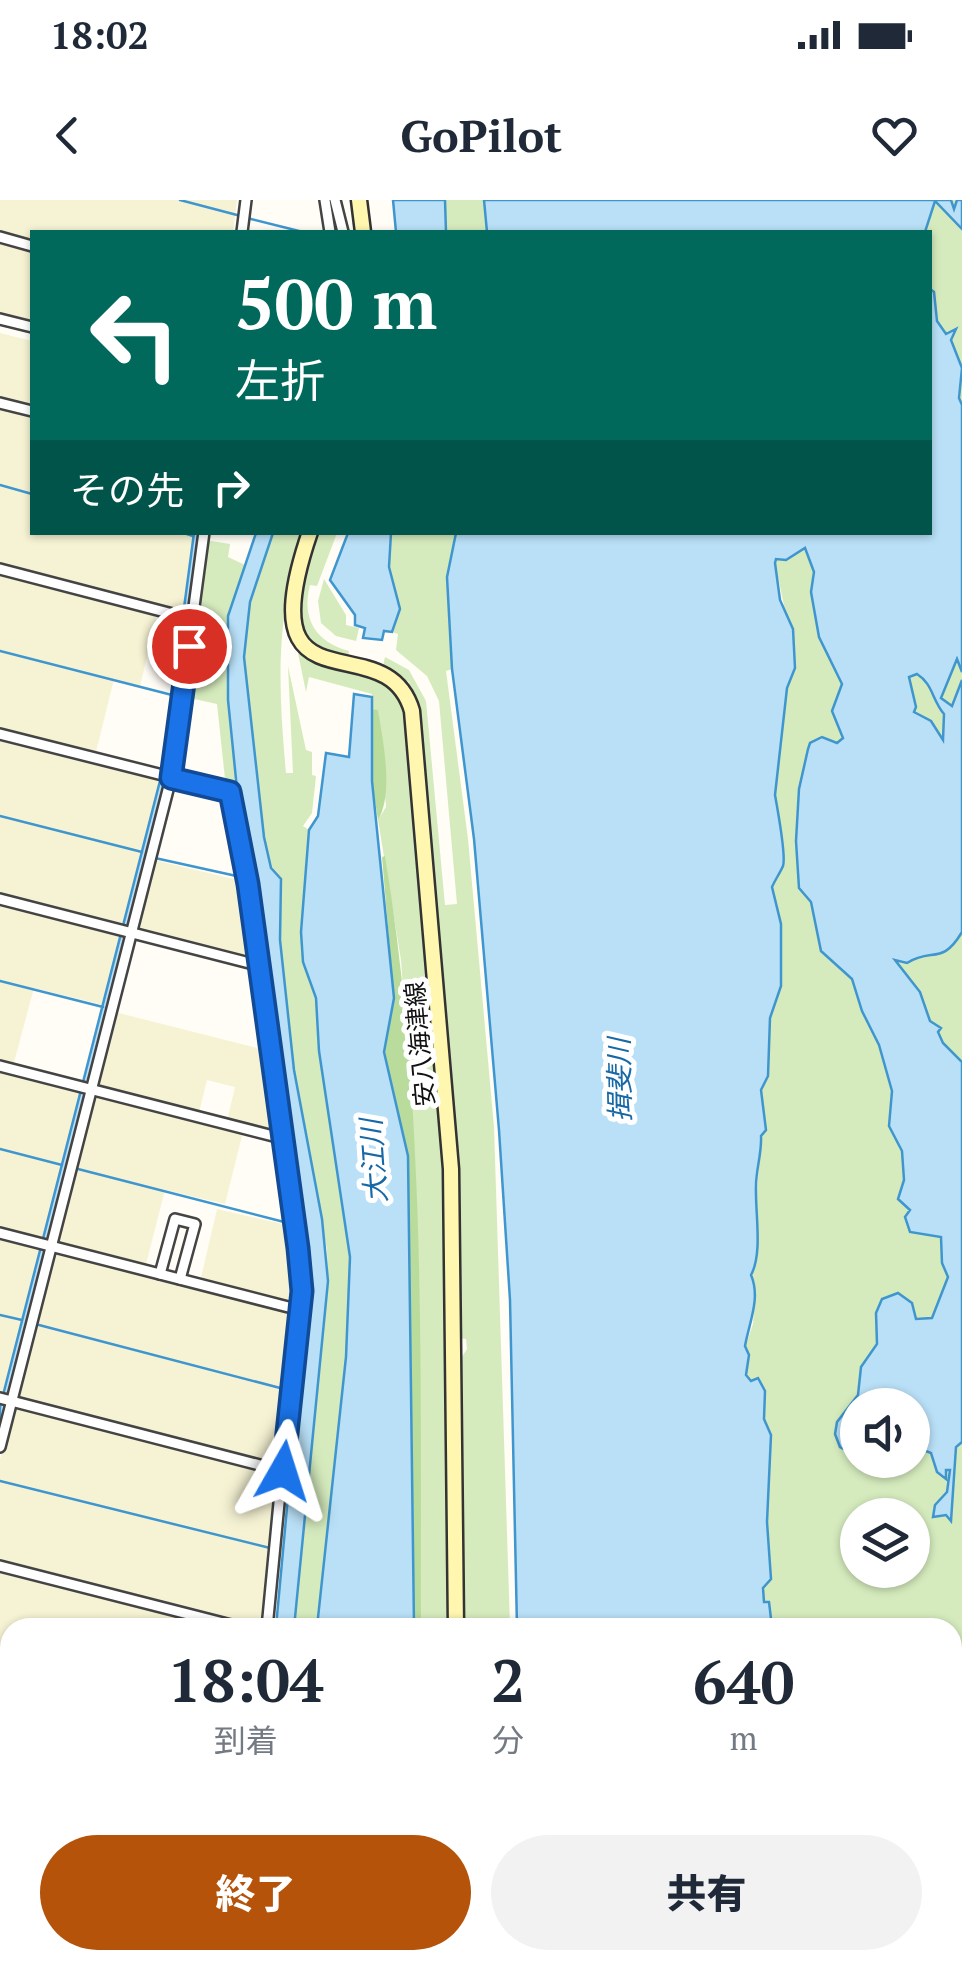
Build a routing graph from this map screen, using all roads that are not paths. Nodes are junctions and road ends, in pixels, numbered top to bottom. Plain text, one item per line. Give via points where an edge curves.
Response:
1 (246, 200) edge
2 (326, 200) edge
3 (336, 200) edge
4 (359, 200) edge
5 (242, 230) edge
6 (330, 230) edge
7 (343, 230) edge
8 (363, 230) edge
9 (0, 237) edge
10 (30, 245) edge
11 (0, 319) edge
12 (30, 327) edge
13 (0, 403) edge
14 (30, 410) edge
15 (203, 535) edge
16 (309, 535) edge
17 (0, 569) edge
18 (188, 617) junction
19 (0, 734) edge
20 (167, 777) junction
21 (0, 899) edge
22 (128, 932) junction
23 (257, 965) junction
24 (0, 1066) edge
25 (87, 1088) junction
26 (281, 1138) junction
27 (0, 1234) edge
28 (47, 1246) junction
29 (160, 1274) junction
30 (180, 1280) junction
31 (300, 1310) junction
32 (6, 1400) edge
33 (0, 1447) edge
34 (283, 1471) junction
35 (0, 1566) edge
36 (204, 1618) edge
37 (268, 1618) edge
38 (456, 1618) edge

1 - 5 street
2 - 6 street
3 - 7 street
4 - 8 main road
9 - 10 street
11 - 12 street
13 - 14 street
15 - 18 street
16 - 38 main road, 安八海津線 via 292,594 295,632 330,662 390,676 408,694 412,711 451,1168
17 - 18 street
18 - 20 street
19 - 20 street
20 - 22 street
20 - 23 street via 230,792
21 - 22 street
22 - 23 street
22 - 25 street
23 - 26 street
24 - 25 street
25 - 26 street
25 - 28 street
26 - 31 street
27 - 28 street
28 - 29 street
28 - 32 street
29 - 30 street
29 - 30 street via 176,1219 195,1224
30 - 31 street
31 - 34 street
32 - 33 street
32 - 34 street
34 - 37 street
35 - 36 street

